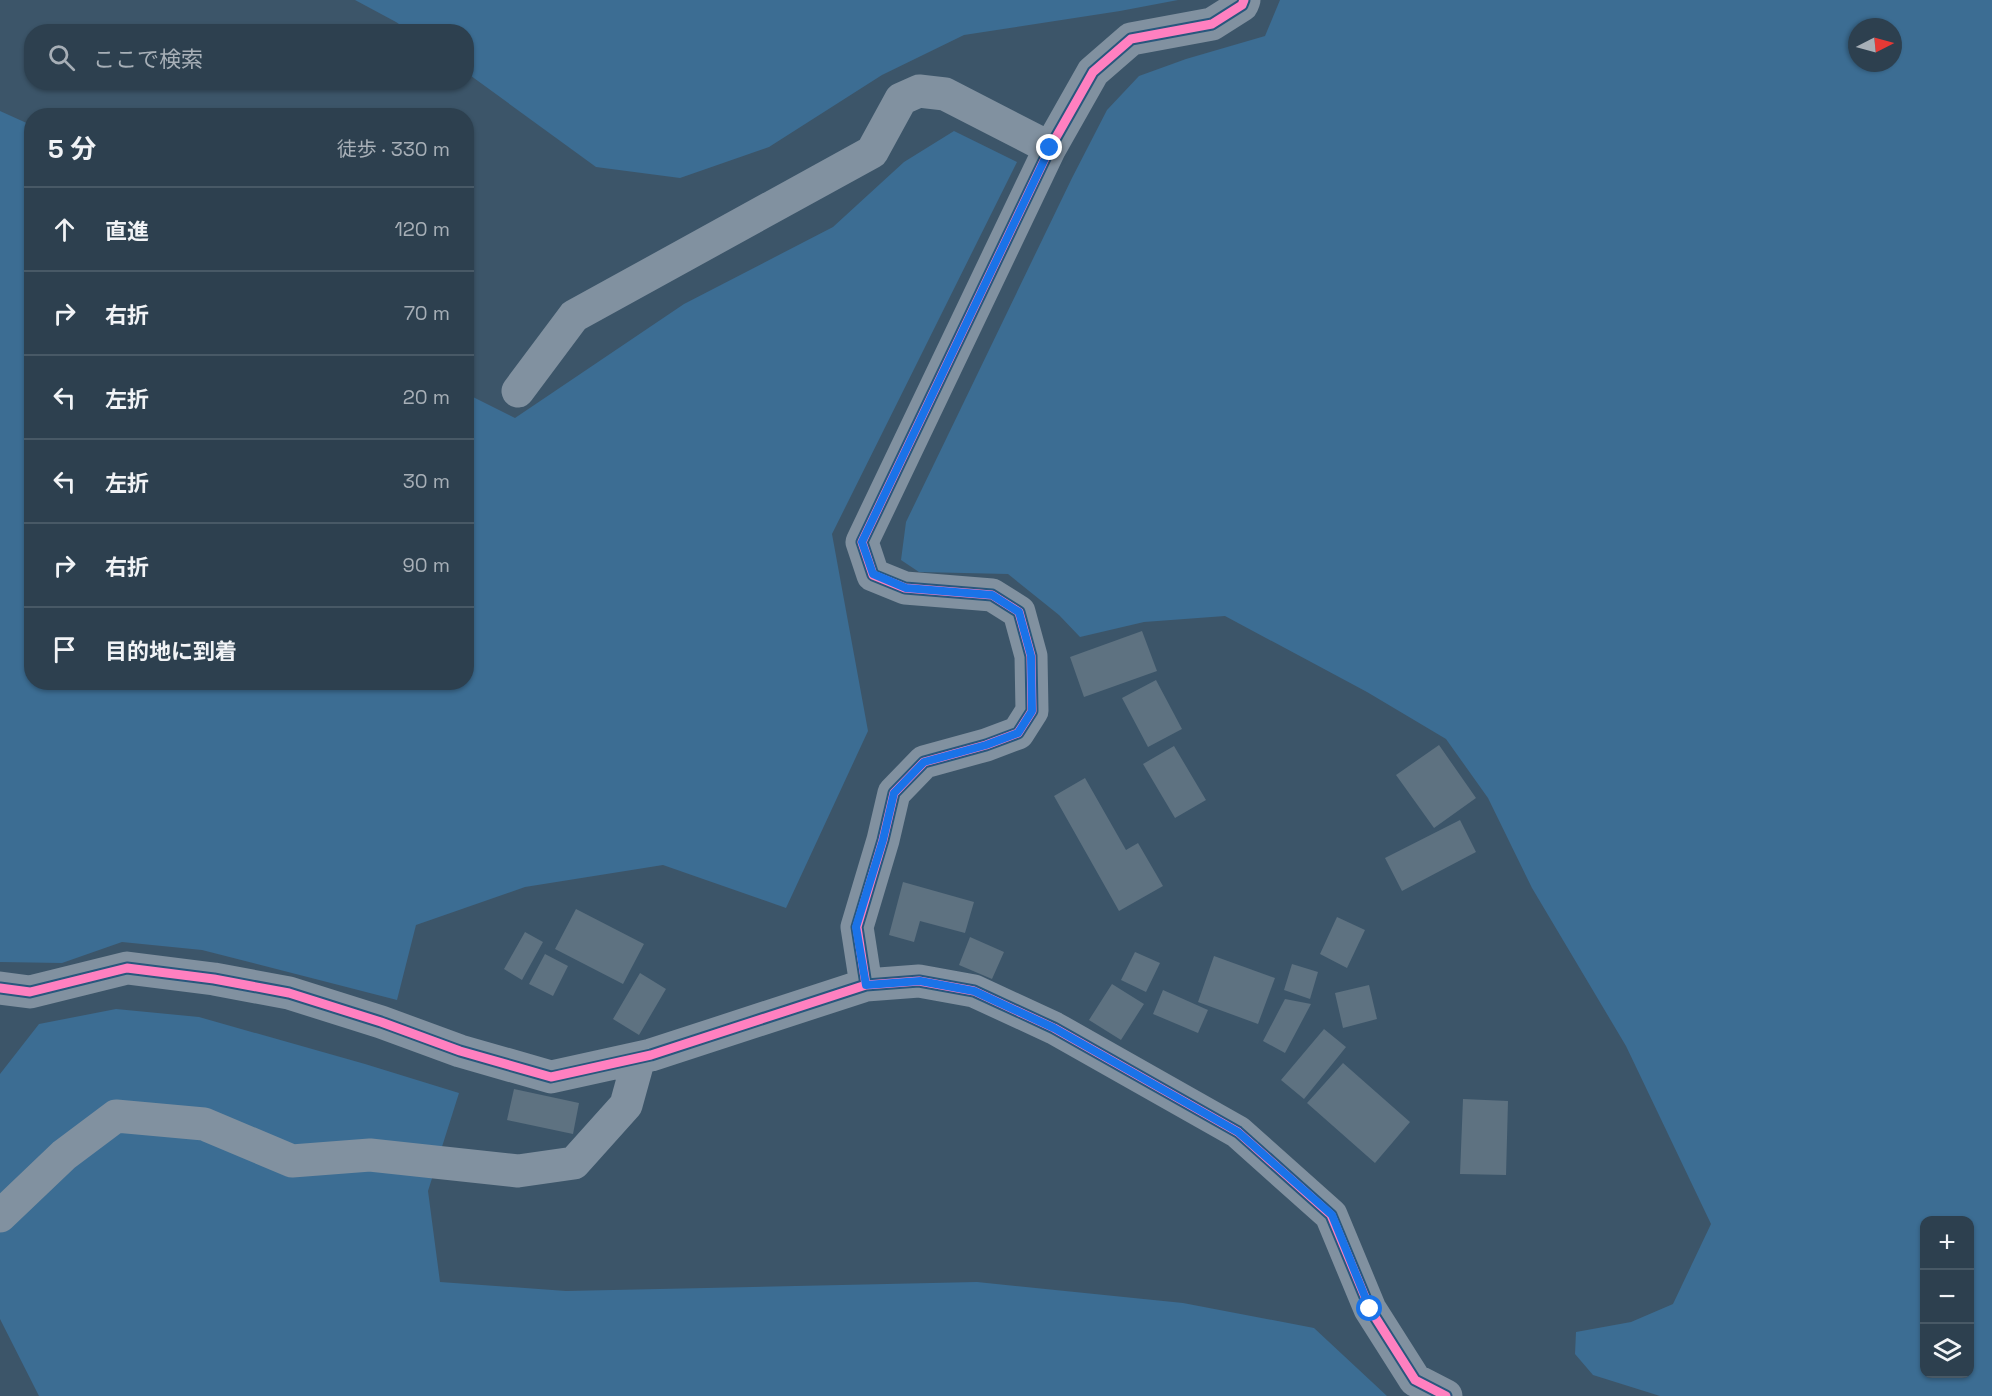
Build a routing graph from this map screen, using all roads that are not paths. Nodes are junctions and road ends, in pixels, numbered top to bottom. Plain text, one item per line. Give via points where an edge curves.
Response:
1 (1244, 0) edge
2 (1050, 148) junction
3 (518, 391) dead end
4 (866, 985) junction
5 (0, 988) edge
6 (639, 1058) junction
7 (0, 1216) edge
8 (1446, 1396) edge

1 - 2 street via 1212,24 1131,39 1093,72
2 - 3 street via 945,94 919,91 901,99 872,152 573,316
2 - 4 street via 862,542 873,574 906,588 992,595 1019,612 1031,656 1032,711 1018,733 924,762 894,793 856,927
4 - 6 street
4 - 8 street via 920,981 974,991 1054,1028 1238,1132 1332,1215 1370,1309 1415,1380
5 - 6 street via 30,992 127,968 289,993 460,1051 551,1077
6 - 7 street via 626,1105 574,1163 518,1171 370,1155 292,1161 204,1124 116,1116 64,1155

